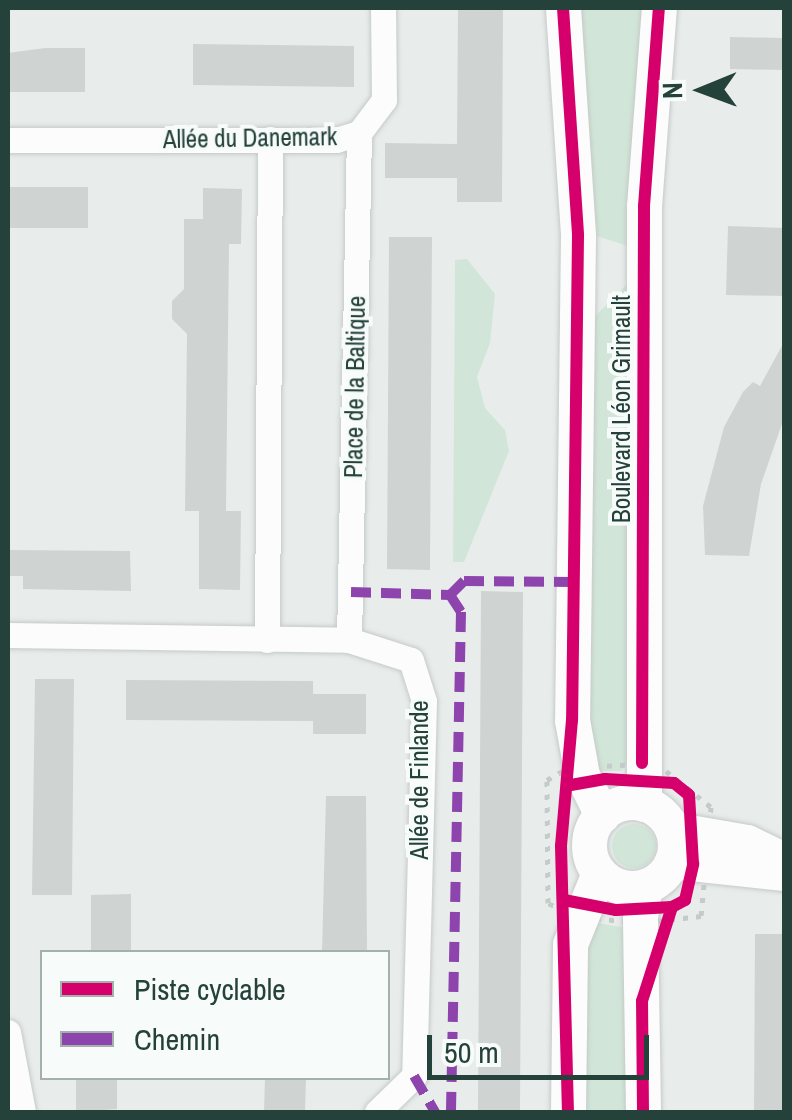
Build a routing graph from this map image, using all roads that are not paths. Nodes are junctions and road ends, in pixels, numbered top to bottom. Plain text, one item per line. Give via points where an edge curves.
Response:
1 (383, 8) edge
2 (563, 8) edge
3 (658, 10) edge
4 (359, 133) junction
5 (270, 139) junction
6 (8, 140) edge
7 (8, 635) edge
8 (267, 640) junction
9 (349, 640) junction
10 (643, 792) junction
11 (602, 815) junction
12 (684, 838) junction
13 (780, 855) edge
14 (599, 873) junction
15 (652, 901) junction
16 (8, 1032) edge
17 (23, 1112) edge
18 (378, 1112) edge
19 (568, 1112) edge
20 (643, 1112) edge

1 - 4 street, Allée du Danemark via 384,100
2 - 11 main road, Boulevard Léon Grimault via 578,236 572,791
3 - 10 main road, Boulevard Léon Grimault via 644,206
4 - 5 street, Allée du Danemark
4 - 9 street, Place de la Baltique
5 - 6 street, Allée du Danemark
5 - 8 street
7 - 8 street, Allée de Finlande
8 - 9 street, Allée de Finlande
9 - 18 street, Allée de Finlande via 411,660 424,701 414,1076
10 - 11 main road
10 - 12 main road
11 - 14 main road via 590,843
12 - 13 main road
12 - 15 main road
14 - 15 main road
14 - 19 main road via 571,912
15 - 20 main road
16 - 17 street

